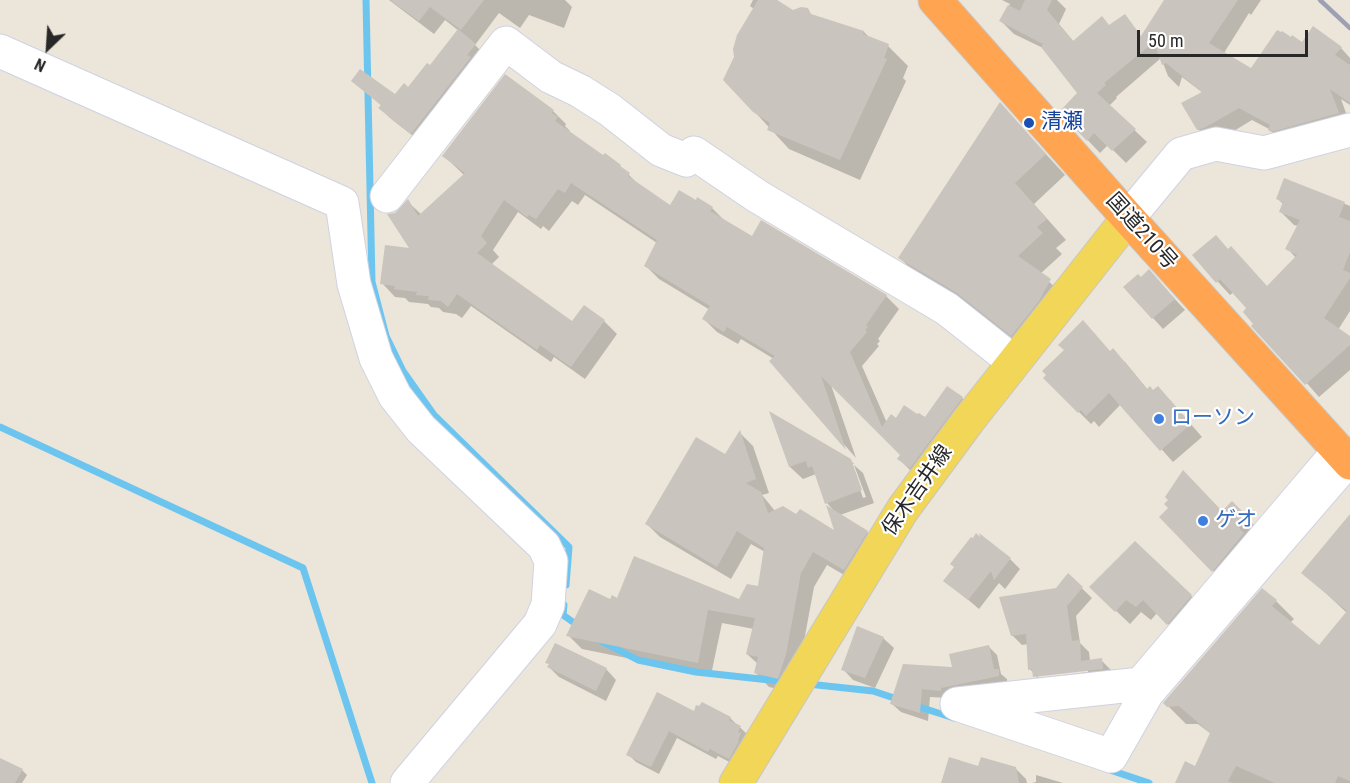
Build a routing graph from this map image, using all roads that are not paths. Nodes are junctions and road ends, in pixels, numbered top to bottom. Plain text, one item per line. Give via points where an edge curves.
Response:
1 (935, 0) edge
2 (0, 51) edge
3 (1350, 130) edge
4 (387, 196) dead end
5 (1128, 218) junction
6 (1014, 362) junction
7 (1346, 458) edge
8 (407, 783) edge
9 (736, 783) edge

1 - 5 highway, 国道210号
2 - 8 street via 342,203 354,284 376,358 395,396 421,429 544,546 552,561 548,605 540,624
3 - 5 street via 1264,153 1215,144 1181,154
4 - 6 street via 506,43 552,77 610,110 661,150 686,160 694,153 757,196 946,309
5 - 6 main road, 保木吉井線
5 - 7 highway, 国道210号
6 - 9 main road, 保木吉井線 via 903,509
7 - 7 street via 1147,693 1111,756 957,704 1141,684

